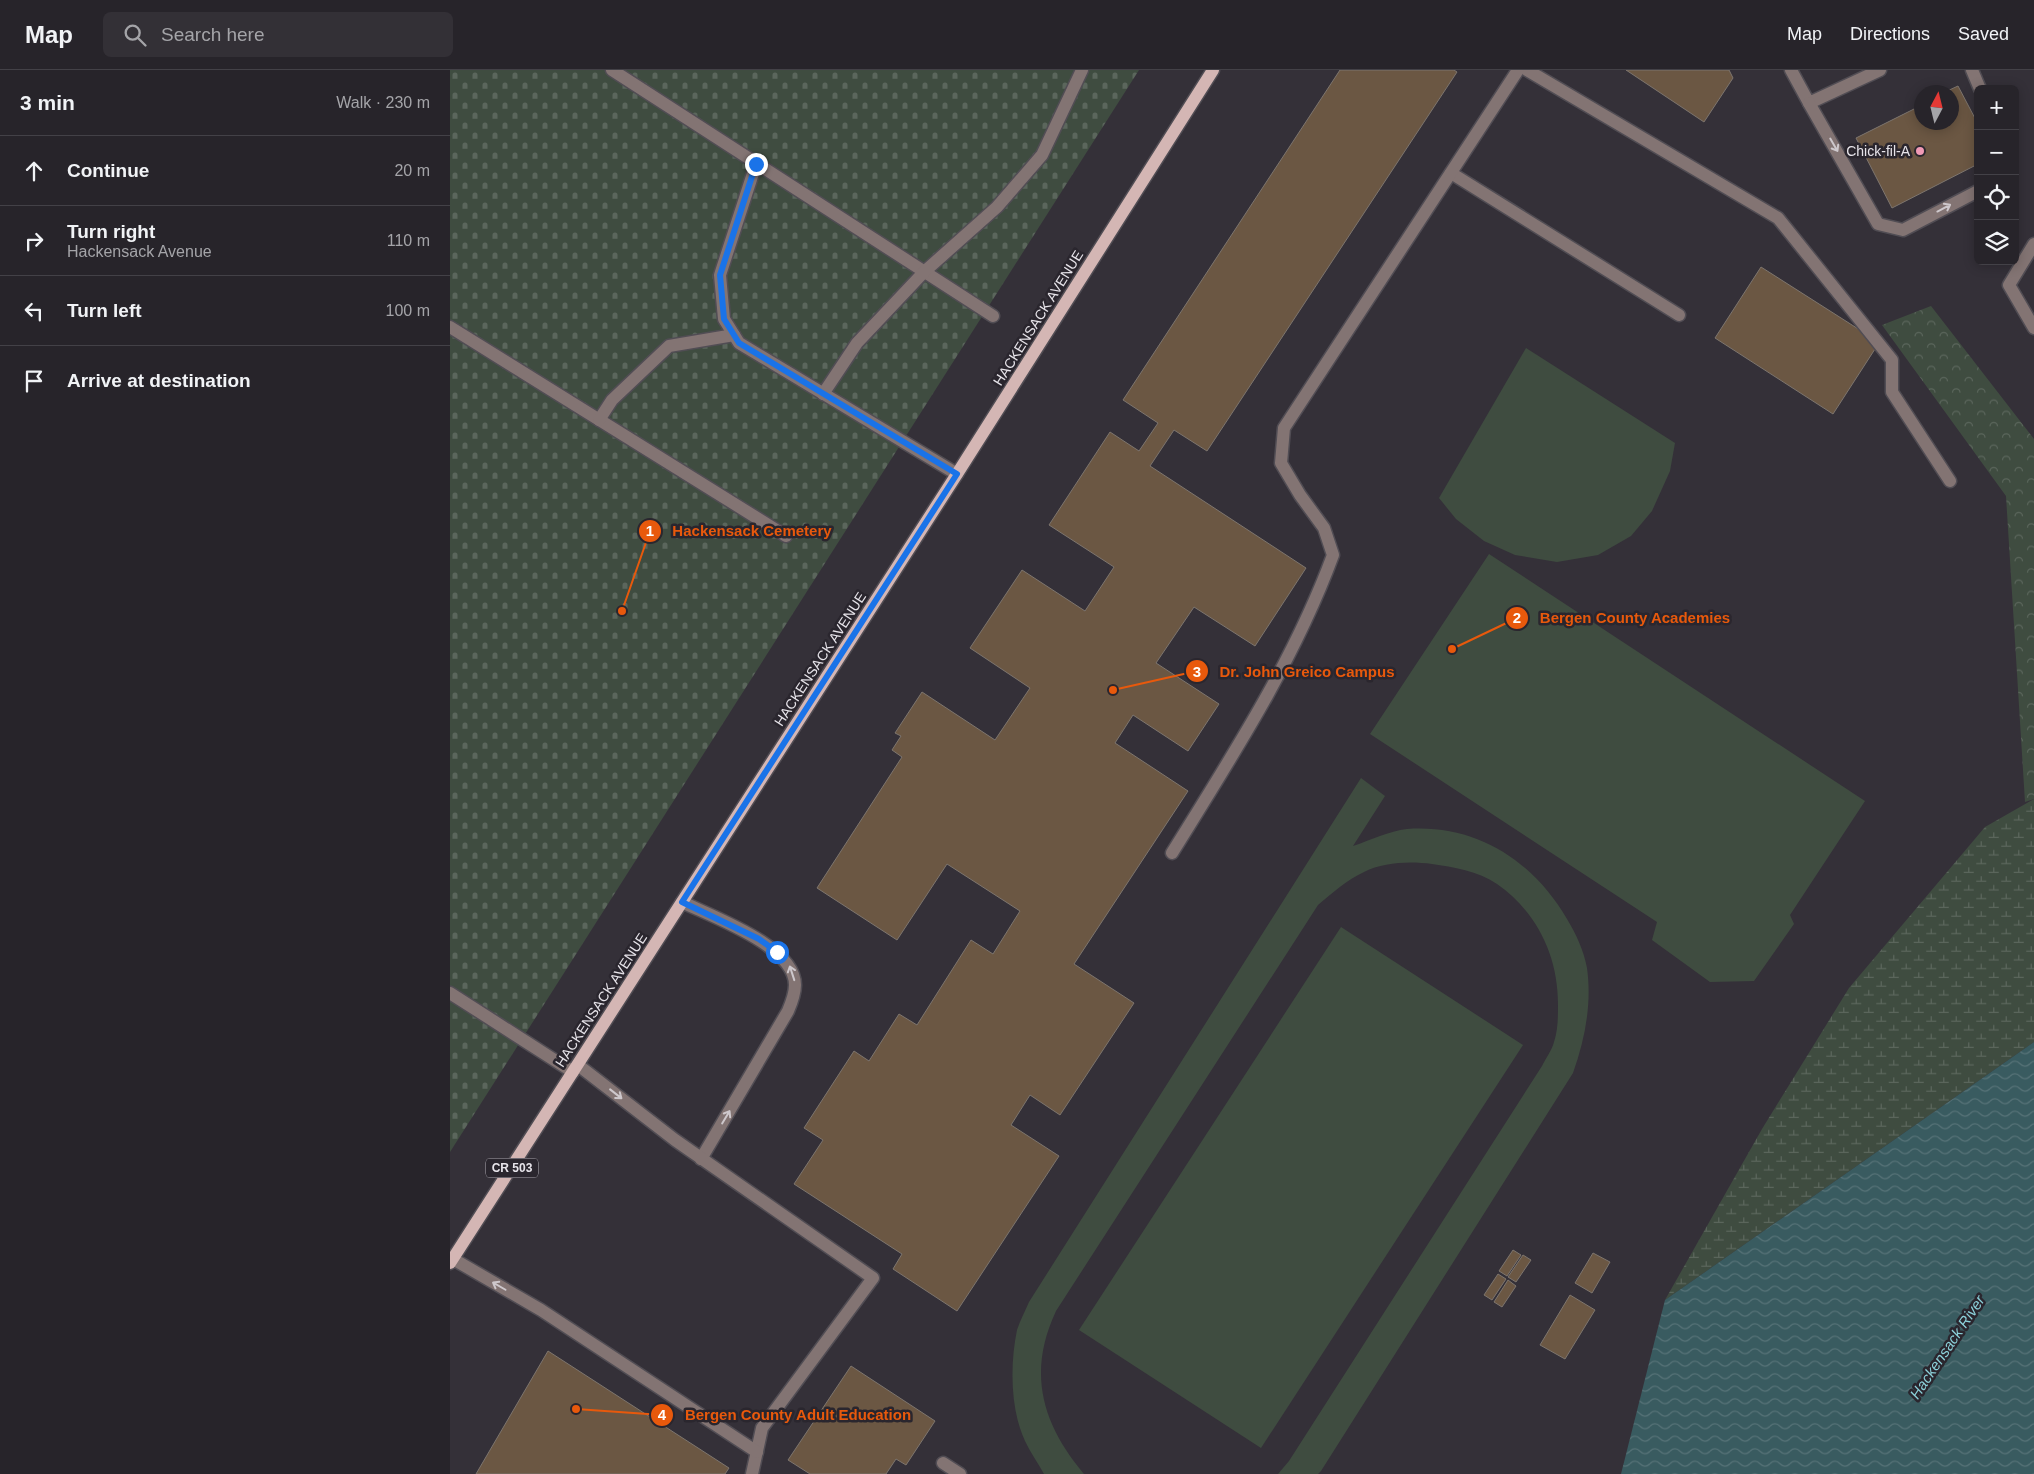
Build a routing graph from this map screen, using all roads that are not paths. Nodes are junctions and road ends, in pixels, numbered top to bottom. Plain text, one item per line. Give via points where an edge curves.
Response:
1 (612, 70) edge
2 (1082, 70) edge
3 (1213, 70) edge
4 (1518, 70) edge
5 (1527, 70) edge
6 (1791, 70) edge
7 (1880, 70) edge
8 (1975, 71) edge
9 (1979, 85) edge
10 (1810, 103) junction
11 (756, 164) junction
12 (1451, 172) junction
13 (1974, 193) edge
14 (2034, 244) edge
15 (924, 272) junction
16 (1679, 315) dead end
17 (993, 316) dead end
18 (450, 327) edge
19 (2034, 328) edge
20 (734, 335) junction
21 (823, 394) junction
22 (599, 420) junction
23 (957, 474) junction
24 (1950, 481) dead end
25 (786, 536) dead end
26 (1172, 853) dead end
27 (682, 902) junction
28 (450, 993) edge
29 (576, 1068) junction
30 (701, 1159) junction
31 (451, 1261) edge
32 (757, 1452) junction
33 (943, 1463) dead end
34 (752, 1474) edge
35 (960, 1474) edge

1 - 11 lane
2 - 15 lane via 1042,155 997,207
3 - 23 main road, HACKENSACK AVENUE / CR 503
4 - 12 lane
5 - 24 lane via 1778,218 1892,360 1892,392
6 - 10 lane
7 - 10 lane
8 - 9 lane
10 -> 13 lane via 1878,224 1903,230
11 - 15 lane
11 - 20 lane via 720,275 724,319
12 - 16 lane
12 - 26 lane via 1284,428 1281,463 1324,528 1333,555 1297,642
14 - 19 lane via 2009,285
15 - 17 lane
15 - 21 lane via 857,343
18 - 22 lane
20 - 21 lane via 739,343
20 - 22 lane via 669,346 612,400
21 - 23 lane
22 - 25 lane
23 - 27 main road, HACKENSACK AVENUE / CR 503
27 - 29 main road, HACKENSACK AVENUE / CR 503
30 -> 27 lane via 788,1012 796,985 788,963 777,952 759,939
28 - 29 lane
29 -> 30 lane
29 - 31 main road, HACKENSACK AVENUE / CR 503
30 - 32 lane via 873,1278 762,1428
32 -> 31 lane via 541,1310
32 - 34 lane
33 - 35 lane

